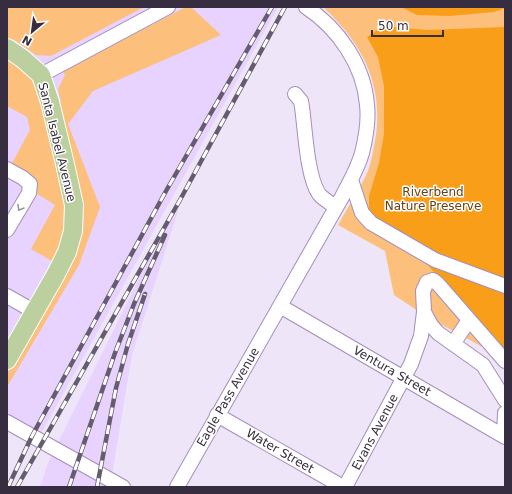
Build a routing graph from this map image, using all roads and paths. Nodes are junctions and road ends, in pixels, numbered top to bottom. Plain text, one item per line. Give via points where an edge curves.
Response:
1 (168, 7) edge
2 (306, 7) edge
3 (7, 48) edge
4 (41, 75) junction
5 (296, 94) dead end
6 (7, 169) edge
7 (351, 180) junction
8 (336, 207) junction
9 (7, 230) edge
10 (444, 263) junction
11 (437, 283) junction
12 (505, 286) edge
13 (7, 296) edge
14 (280, 306) junction
15 (35, 312) junction
16 (424, 312) junction
17 (470, 320) junction
18 (454, 344) junction
19 (7, 360) edge
20 (505, 361) edge
21 (404, 378) junction
22 (505, 400) edge
23 (505, 413) edge
24 (217, 415) junction
25 (7, 422) edge
26 (504, 436) edge
27 (123, 487) edge
28 (177, 487) edge
29 (344, 487) edge

1 - 4 street
2 - 7 street, Eagle Pass Avenue via 335,32 351,56 361,78 367,104 367,128 362,154
3 - 4 main road
4 - 15 main road, Santa Isabel Avenue via 50,102 74,205 73,231 67,252
5 - 8 street via 301,102 315,186 319,195
6 -> 9 street via 30,184 29,192
7 - 8 street, Eagle Pass Avenue
7 - 10 street via 362,213 371,223
8 - 14 street, Eagle Pass Avenue
10 - 11 street
10 - 12 street
11 - 16 street, Evans Avenue via 433,280 427,282 423,291
11 - 17 street
13 - 15 street
14 - 21 street, Ventura Street
14 - 24 street, Eagle Pass Avenue
15 - 19 main road, Santa Isabel Avenue
16 - 18 street via 438,333
16 - 21 street, Evans Avenue via 421,336
17 - 18 street
17 - 20 street
18 - 22 street via 483,365
21 - 26 street, Ventura Street
21 - 29 street, Evans Avenue
23 - 26 street
24 - 28 street, Eagle Pass Avenue
24 - 29 street, Water Street
25 - 27 street

